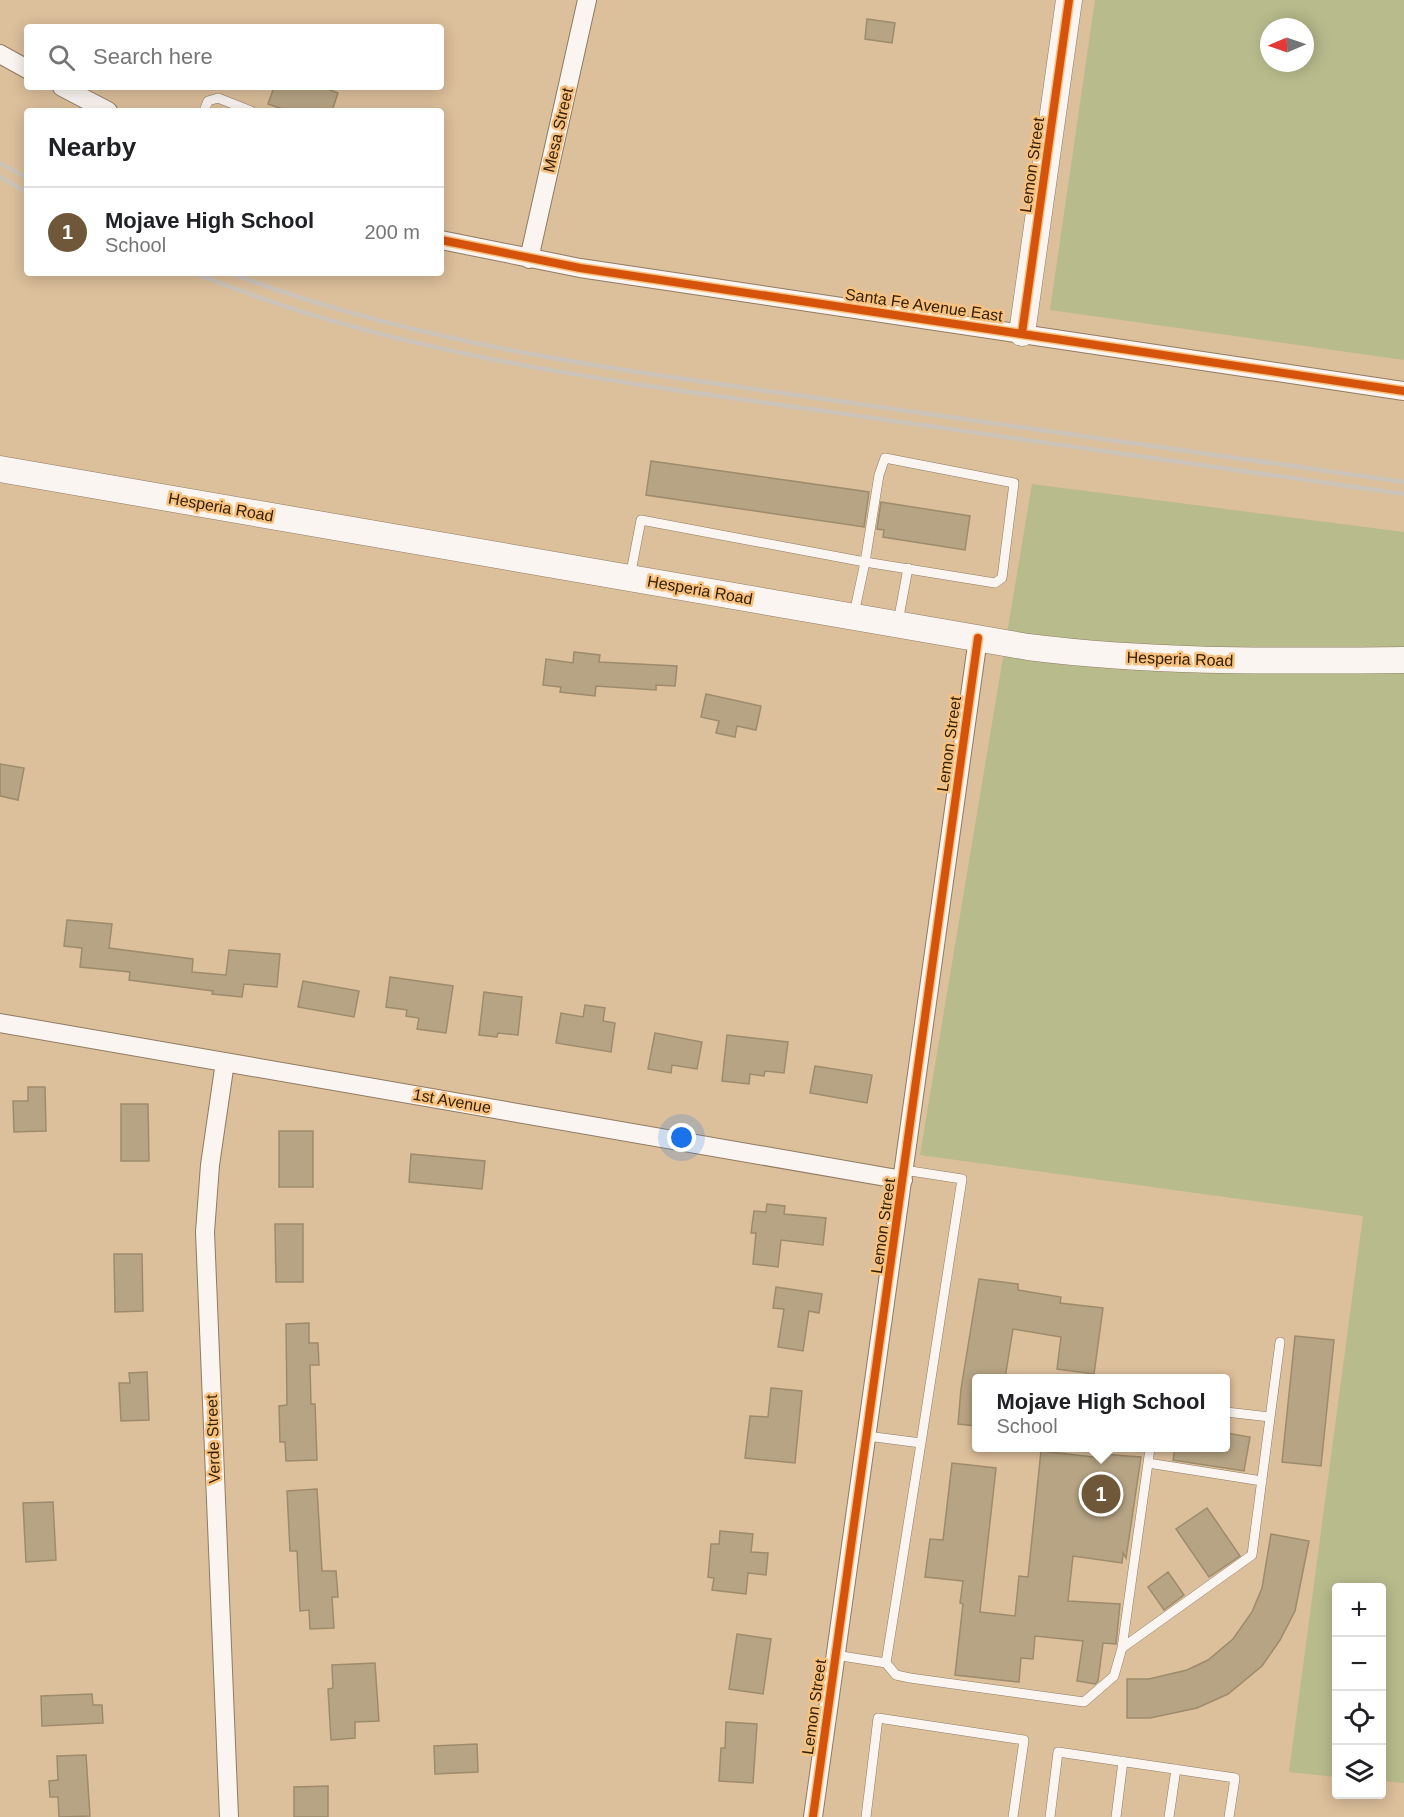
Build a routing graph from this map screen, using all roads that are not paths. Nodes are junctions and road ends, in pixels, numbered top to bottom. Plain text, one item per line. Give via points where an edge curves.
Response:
1 (587, 0) edge
2 (1069, 0) edge
3 (0, 54) edge
4 (24, 67) edge
5 (68, 90) edge
6 (102, 108) edge
7 (205, 108) edge
8 (243, 108) edge
9 (444, 241) edge
10 (529, 259) junction
11 (1022, 333) junction
12 (1404, 391) edge
13 (0, 469) edge
14 (865, 562) junction
15 (908, 568) junction
16 (630, 578) junction
17 (853, 616) junction
18 (898, 624) junction
19 (978, 638) junction
20 (1404, 660) edge
21 (0, 1023) edge
22 (225, 1062) junction
23 (904, 1175) junction
24 (1280, 1342) dead end
25 (1230, 1412) edge
26 (1270, 1417) junction
27 (867, 1436) junction
28 (921, 1443) junction
29 (1149, 1452) edge
30 (1148, 1463) junction
31 (1262, 1480) junction
32 (1122, 1648) junction
33 (835, 1655) junction
34 (886, 1663) junction
35 (1123, 1761) junction
36 (1176, 1769) junction
37 (229, 1817) edge
38 (813, 1817) edge
39 (866, 1817) edge
40 (1013, 1817) edge
41 (1050, 1817) edge
42 (1116, 1817) edge
43 (1169, 1817) edge
44 (1229, 1817) edge

1 - 10 street, Mesa Street
2 - 11 main road, Lemon Street
3 - 4 street
5 - 6 street
7 - 8 lane via 208,102 218,98
9 - 10 street, Santa Fe Avenue East
10 - 11 street, Santa Fe Avenue East
11 - 12 street, Santa Fe Avenue East
13 - 16 main road, Hesperia Road
14 - 15 lane
14 - 15 lane via 885,458 1014,483 1002,578 995,583
14 - 16 lane via 641,520
14 - 17 lane
15 - 18 lane
16 - 17 main road, Hesperia Road
17 - 18 main road, Hesperia Road
18 - 19 main road, Hesperia Road
19 - 20 main road, Hesperia Road via 1069,652 1162,660
19 - 23 street, Lemon Street
21 - 22 street, 1st Avenue
22 - 23 street, 1st Avenue
22 - 37 street, Verde Street via 205,1232
23 - 27 street, Lemon Street
23 - 28 lane via 962,1179
24 - 26 lane
25 - 26 lane
26 - 31 lane
27 - 28 lane
27 - 33 street, Lemon Street
28 - 34 lane
29 - 30 lane
30 - 31 lane
30 - 32 lane
31 - 32 lane via 1252,1556
32 - 34 lane via 1114,1676 1084,1702 910,1678 896,1675
33 - 34 lane
33 - 38 street, Lemon Street
35 - 36 lane
35 - 41 lane via 1058,1752
35 - 42 lane
36 - 43 lane
36 - 44 lane via 1235,1778
39 - 40 lane via 878,1718 1024,1740

